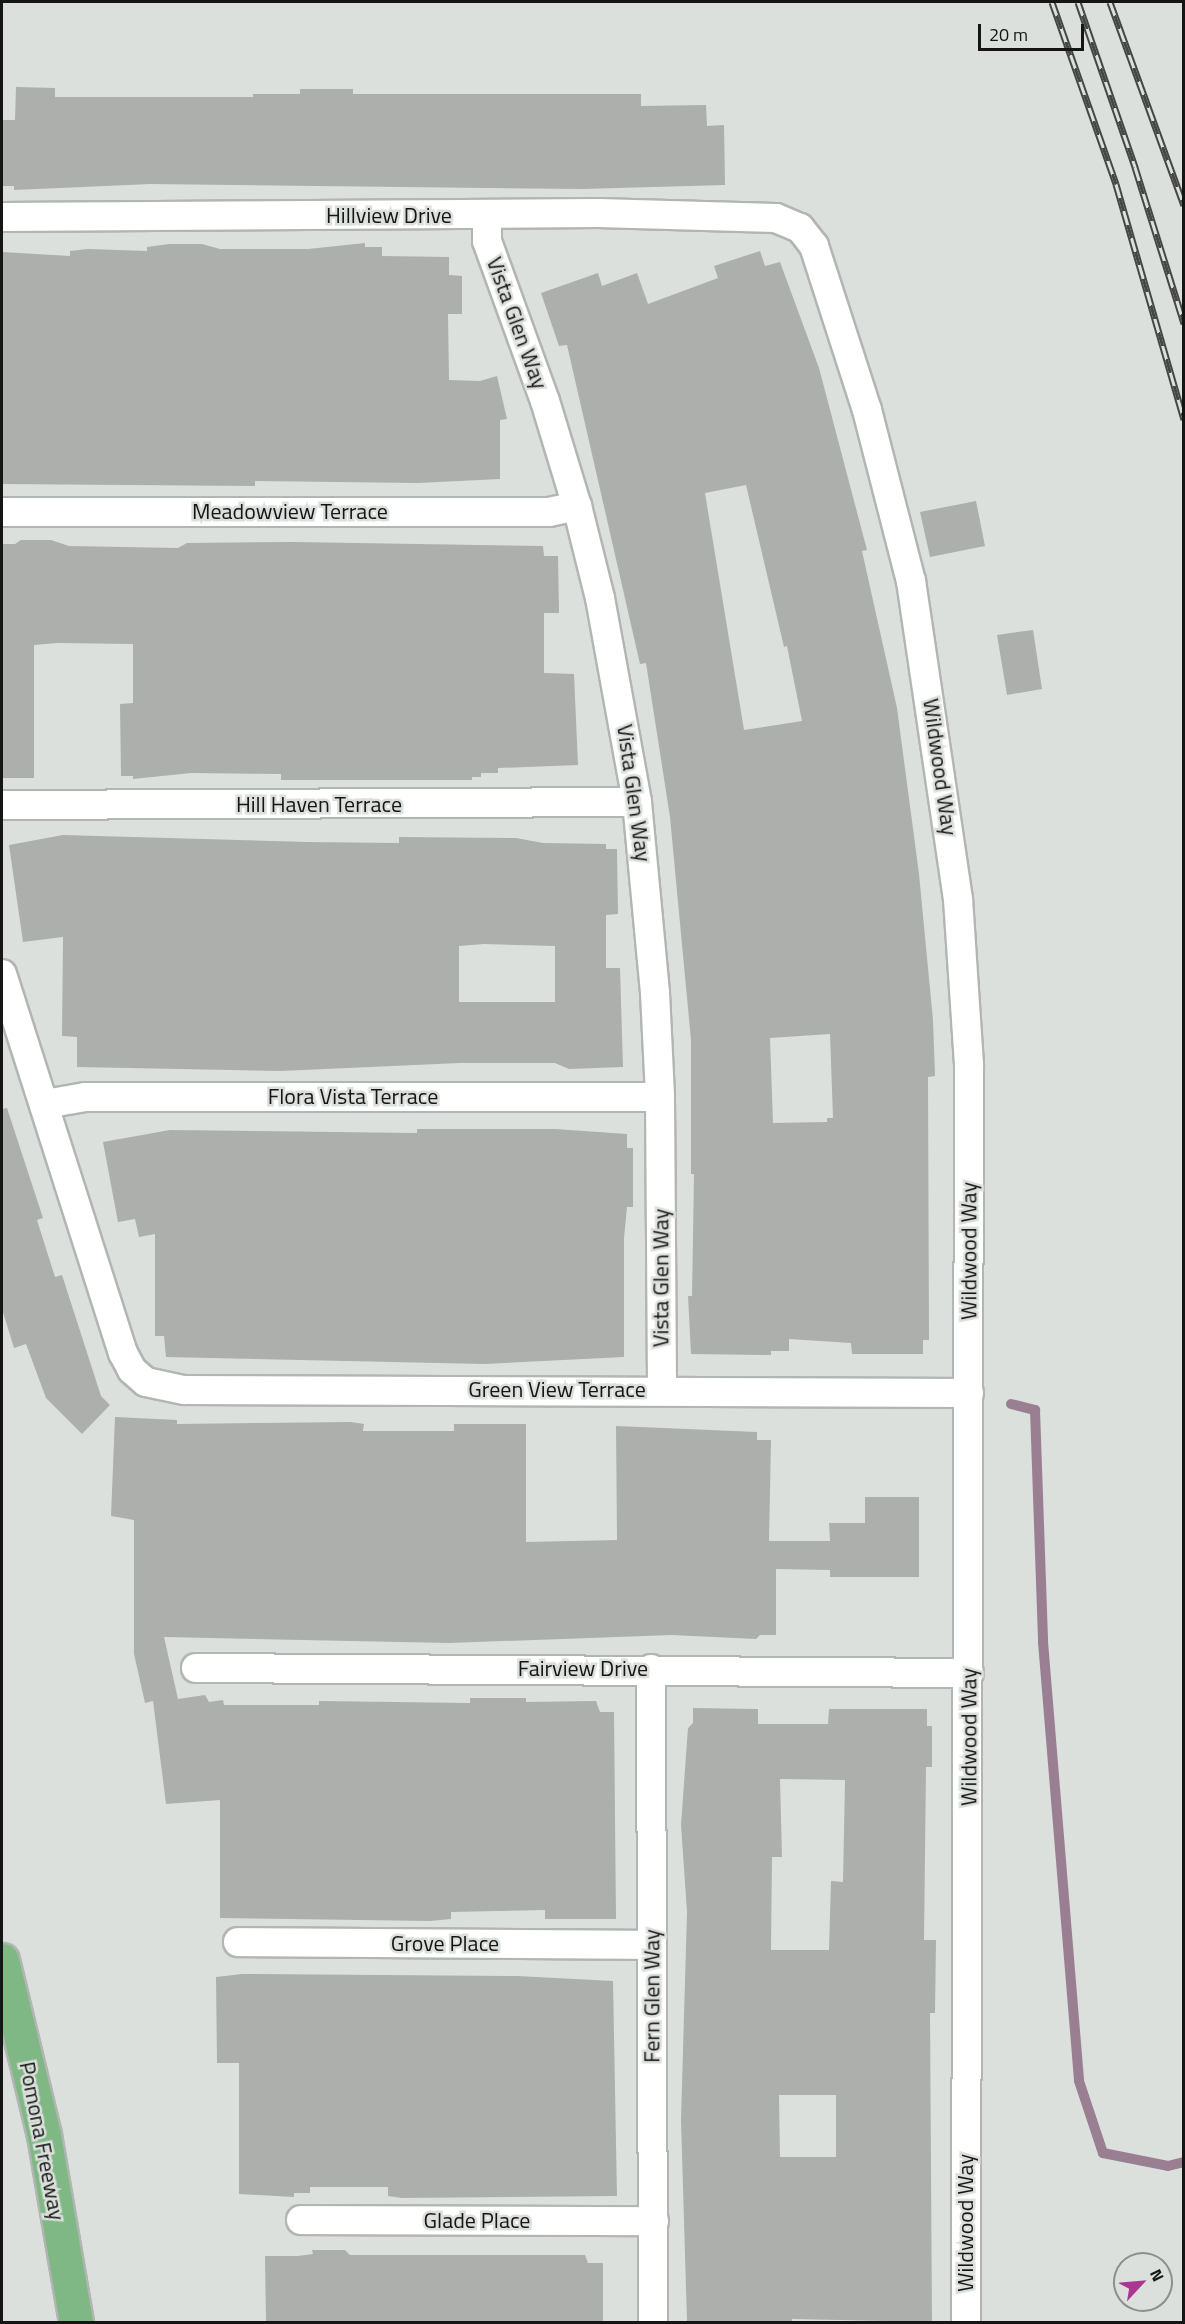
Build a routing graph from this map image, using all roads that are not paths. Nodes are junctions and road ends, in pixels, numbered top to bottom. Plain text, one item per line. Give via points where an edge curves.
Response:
1 (487, 216) junction
2 (2, 217) edge
3 (776, 218) joint
4 (578, 506) junction
5 (2, 512) edge
6 (637, 802) junction
7 (2, 806) edge
8 (2, 974) edge
9 (660, 1097) junction
10 (45, 1104) junction
11 (662, 1390) junction
12 (969, 1393) junction
13 (196, 1668) dead end
14 (651, 1669) junction
15 (969, 1673) junction
16 (238, 1942) dead end
17 (652, 1945) junction
18 (2, 1960) edge
19 (301, 2220) dead end
20 (654, 2221) junction
21 (76, 2322) edge
22 (653, 2322) edge
23 (966, 2322) edge

1 - 2 street, Hillview Drive
1 - 3 street, Hillview Drive via 598,213
1 - 4 street, Vista Glen Way via 487,241
3 - 12 street, Wildwood Way via 800,228 814,246 867,410 913,593 958,899 969,1065
4 - 5 street, Meadowview Terrace via 549,512
4 - 6 street, Vista Glen Way via 608,640
6 - 7 street, Hill Haven Terrace
6 - 9 street, Vista Glen Way
8 - 10 street
9 - 10 street, Flora Vista Terrace via 85,1097
9 - 11 street, Vista Glen Way
10 - 11 street, Green View Terrace via 123,1353 132,1370 146,1382 184,1390
11 - 12 street, Green View Terrace
12 - 15 street, Wildwood Way
13 - 14 street, Fairview Drive
14 - 15 street, Fairview Drive
14 - 17 street, Fern Glen Way
15 - 23 street, Wildwood Way
16 - 17 street, Grove Place
17 - 20 street, Fern Glen Way
18 - 21 highway, Pomona Freeway via 44,2134
19 - 20 street, Glade Place
20 - 22 street, Fern Glen Way

